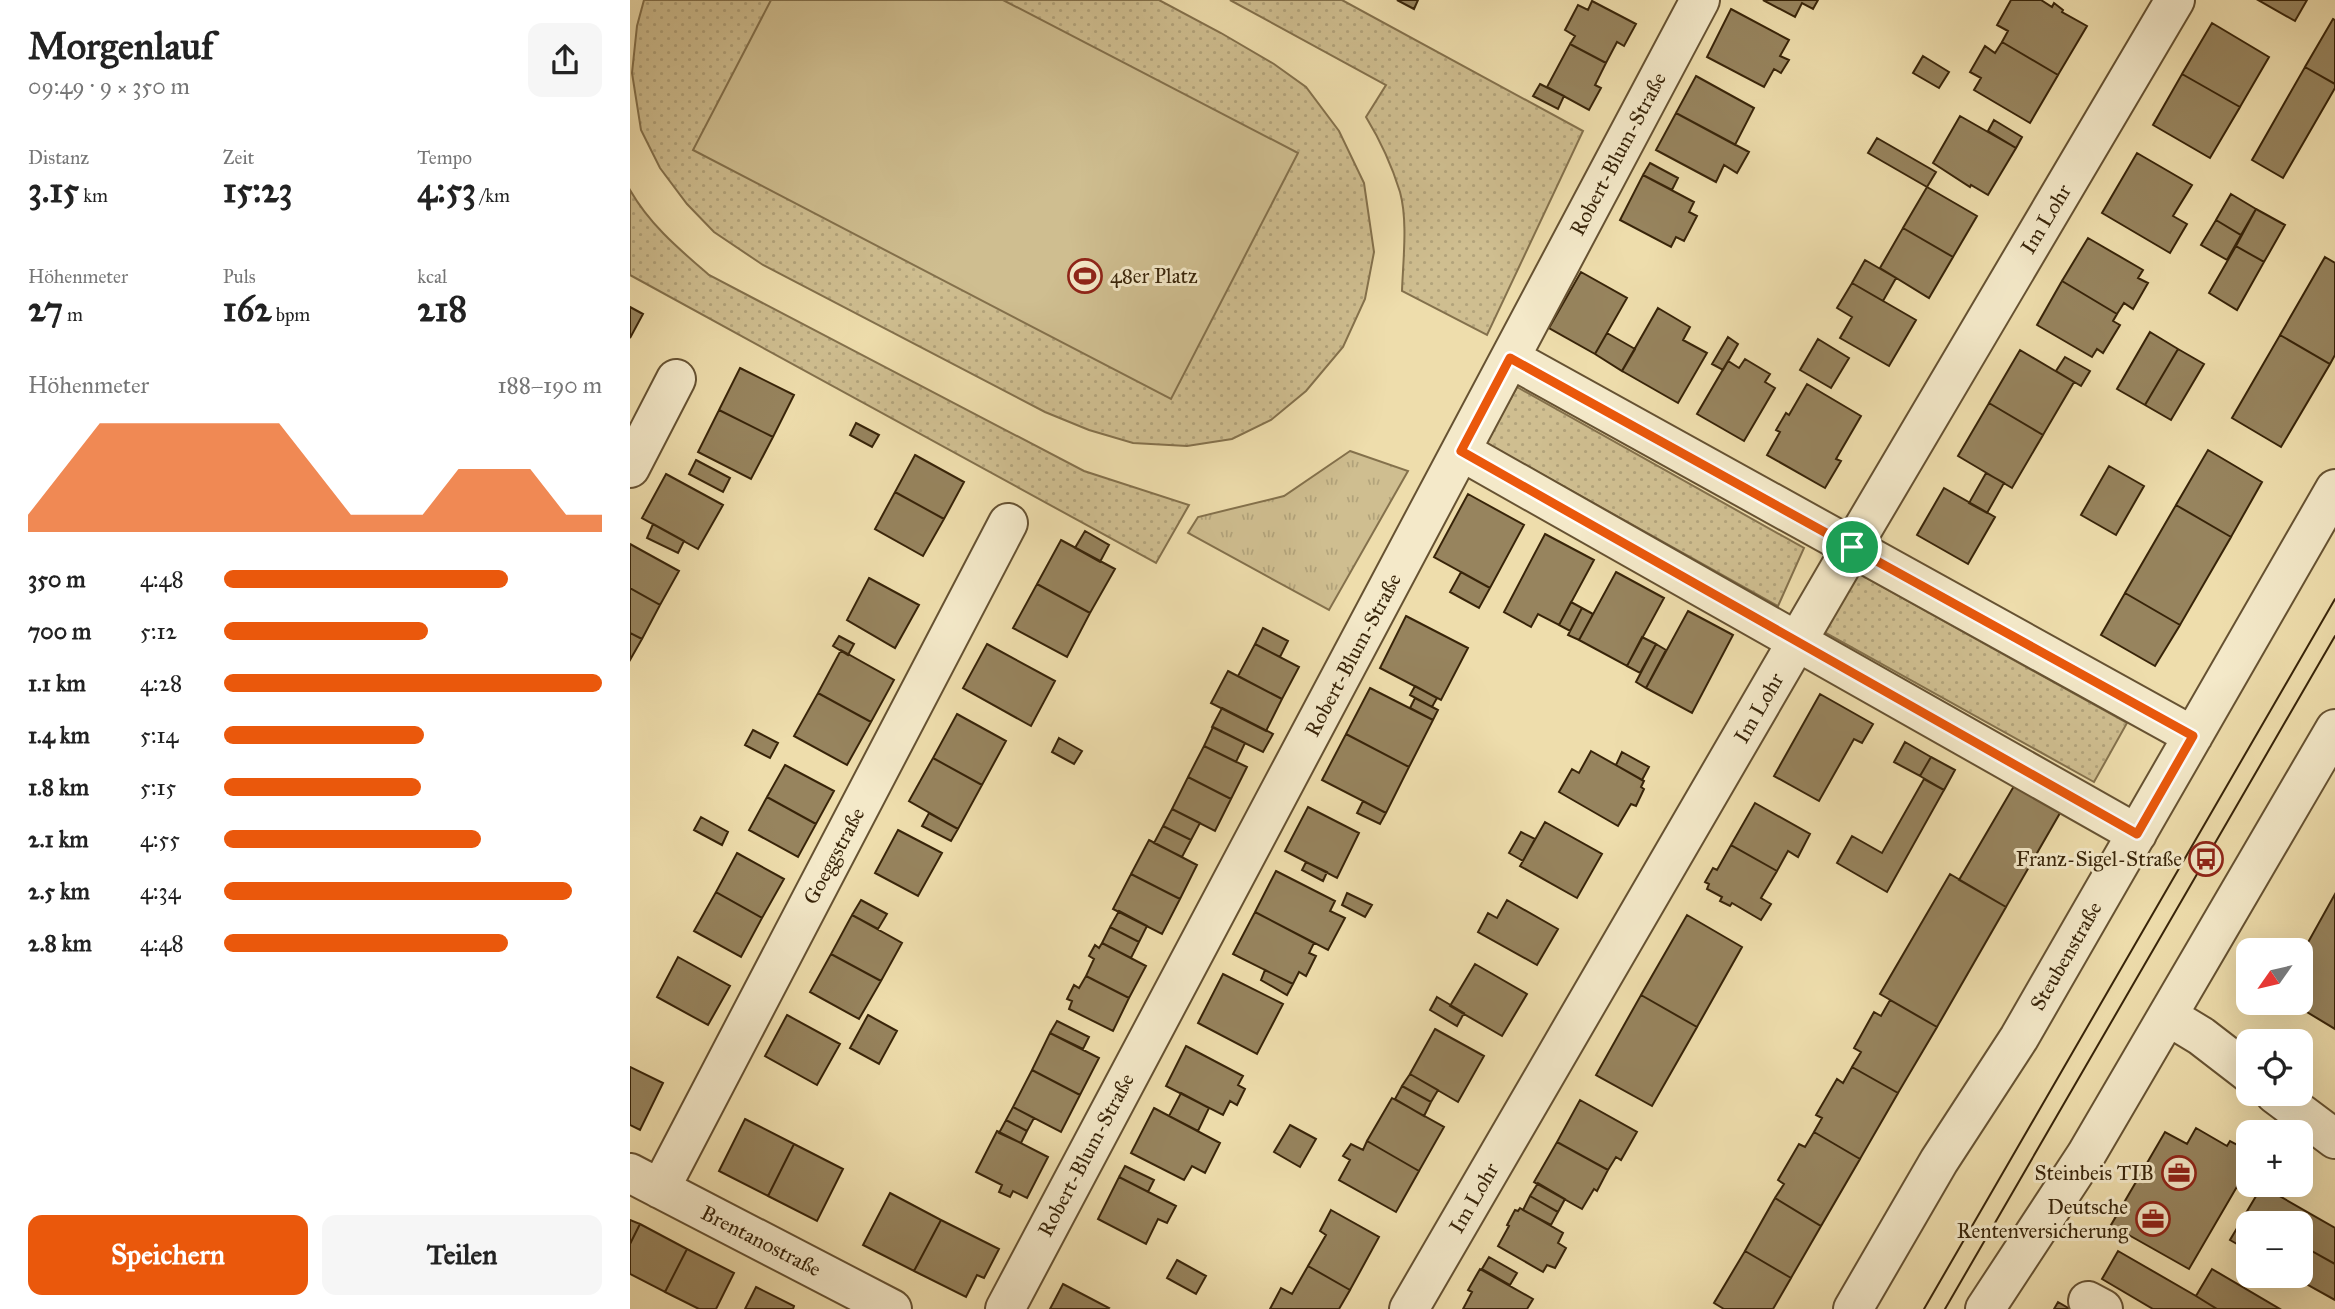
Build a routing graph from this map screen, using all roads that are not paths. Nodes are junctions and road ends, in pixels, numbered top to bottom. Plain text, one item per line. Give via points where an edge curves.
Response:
1 (1700, 0) edge
2 (2175, 0) edge
3 (1510, 358) junction
4 (676, 379) dead end
5 (1461, 451) junction
6 (630, 468) edge
7 (2335, 489) edge
8 (1008, 523) dead end
9 (1852, 547) junction
10 (1797, 642) junction
11 (2335, 729) edge
12 (2193, 736) junction
13 (2137, 834) junction
14 (2168, 1016) junction
15 (2236, 1063) edge
16 (2291, 1106) edge
17 (2335, 1139) edge
18 (645, 1181) edge
19 (892, 1309) edge
20 (1004, 1309) edge
21 (1409, 1309) edge
22 (1853, 1309) edge
23 (1985, 1309) edge

1 - 3 street, Robert-Blum-Straße
2 - 9 street, Im Lohr
3 - 5 street, Robert-Blum-Straße
3 - 9 street
4 - 6 street
5 - 10 street
5 - 20 street, Robert-Blum-Straße
7 - 12 street, Steubenstraße
8 - 18 street, Goeggstraße
9 - 10 street, Im Lohr
9 - 12 street
10 - 13 street
10 - 21 street, Im Lohr
11 - 14 street
12 - 13 street, Steubenstraße
13 - 22 street, Steubenstraße
14 - 15 street
14 - 23 street via 2086,1155
16 - 17 street
18 - 19 street, Brentanostraße

